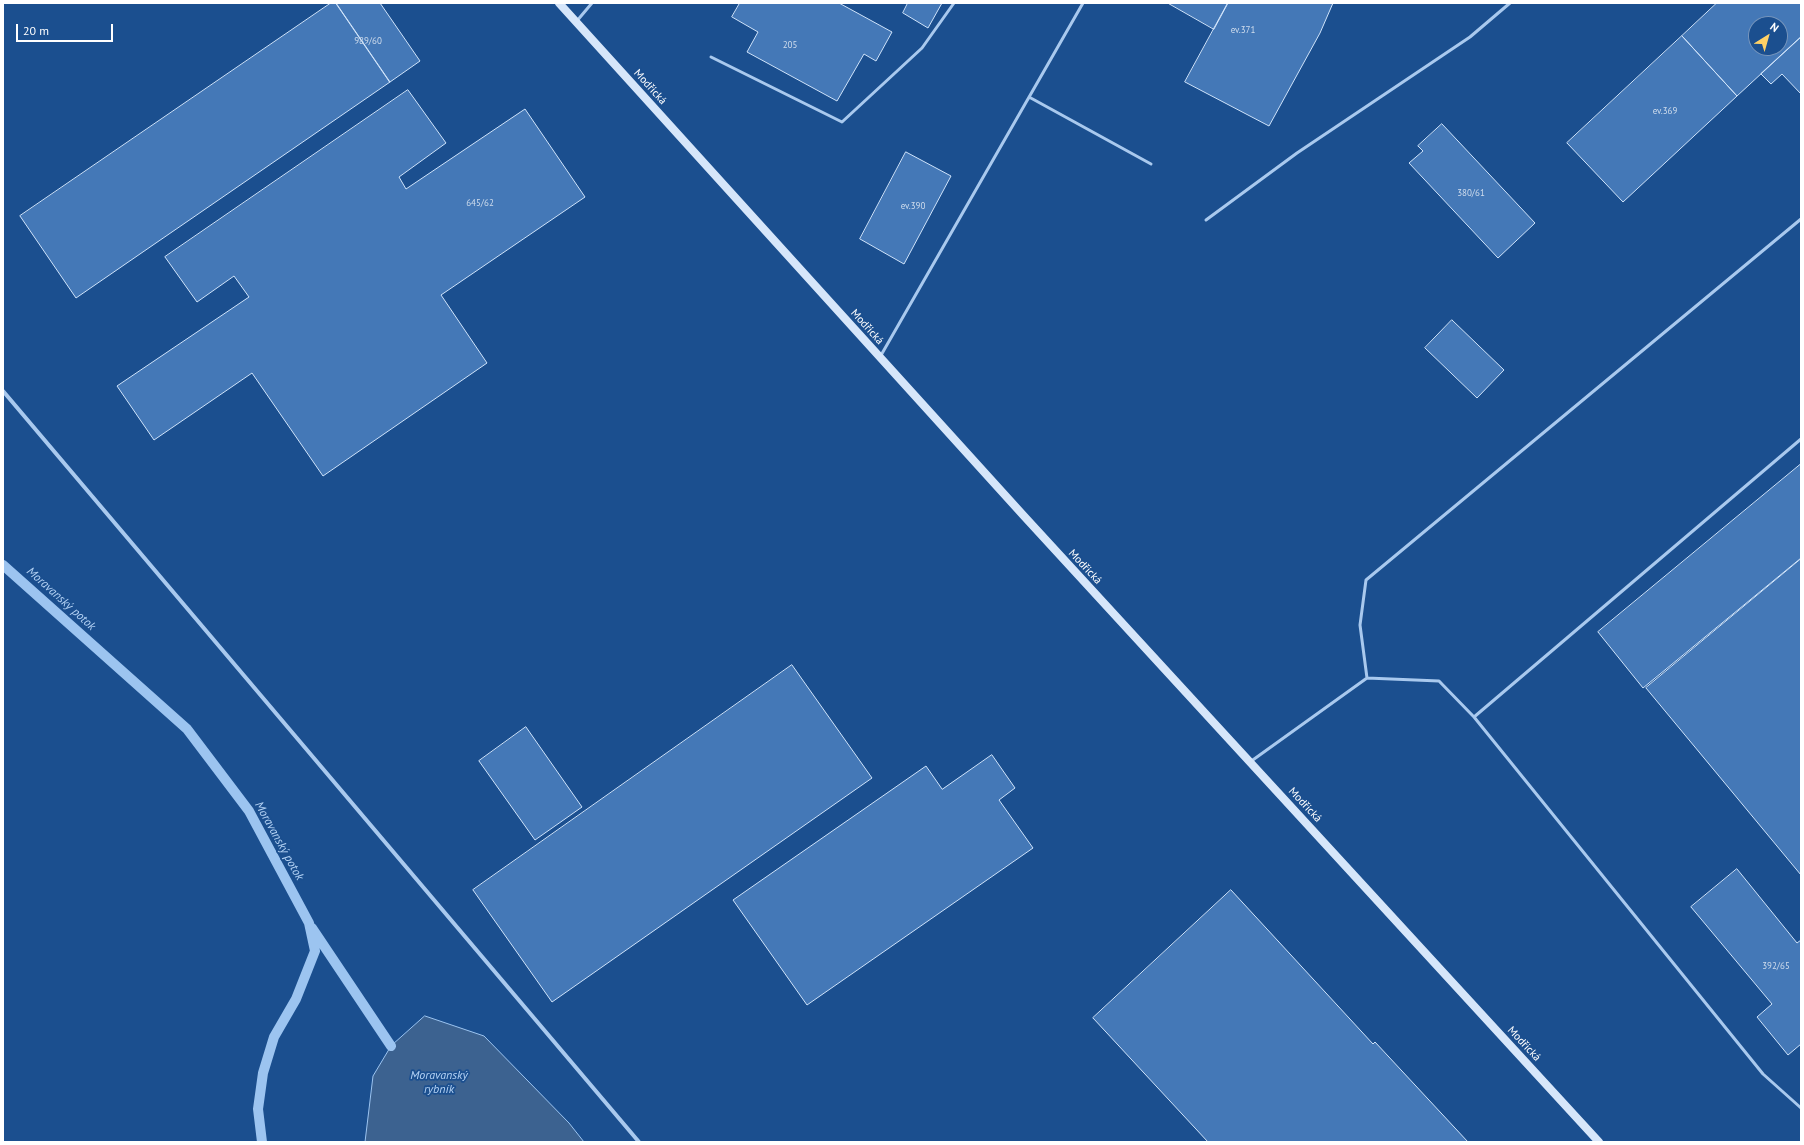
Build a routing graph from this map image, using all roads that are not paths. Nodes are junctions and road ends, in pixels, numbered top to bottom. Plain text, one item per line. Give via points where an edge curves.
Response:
1 (559, 3) edge
2 (592, 3) edge
3 (954, 3) edge
4 (1083, 3) edge
5 (1510, 3) edge
6 (576, 22) junction
7 (711, 57) dead end
8 (1029, 97) junction
9 (1151, 164) dead end
10 (1801, 219) edge
11 (1206, 220) dead end
12 (880, 358) junction
13 (3, 391) edge
14 (1801, 439) edge
15 (1367, 678) junction
16 (1474, 717) junction
17 (1250, 762) junction
18 (1801, 1108) edge
19 (639, 1142) edge
20 (1599, 1142) edge

1 - 6 street, Modřická
2 - 6 lane
3 - 7 lane via 922,48 842,122
4 - 8 lane
5 - 11 lane via 1470,37 1297,153
6 - 12 street, Modřická
8 - 9 lane
8 - 12 lane
10 - 15 lane via 1366,580 1360,625
12 - 17 street, Modřická
13 - 19 street
14 - 16 lane
15 - 16 lane via 1439,681
15 - 17 lane
16 - 18 lane via 1763,1074
17 - 20 street, Modřická

